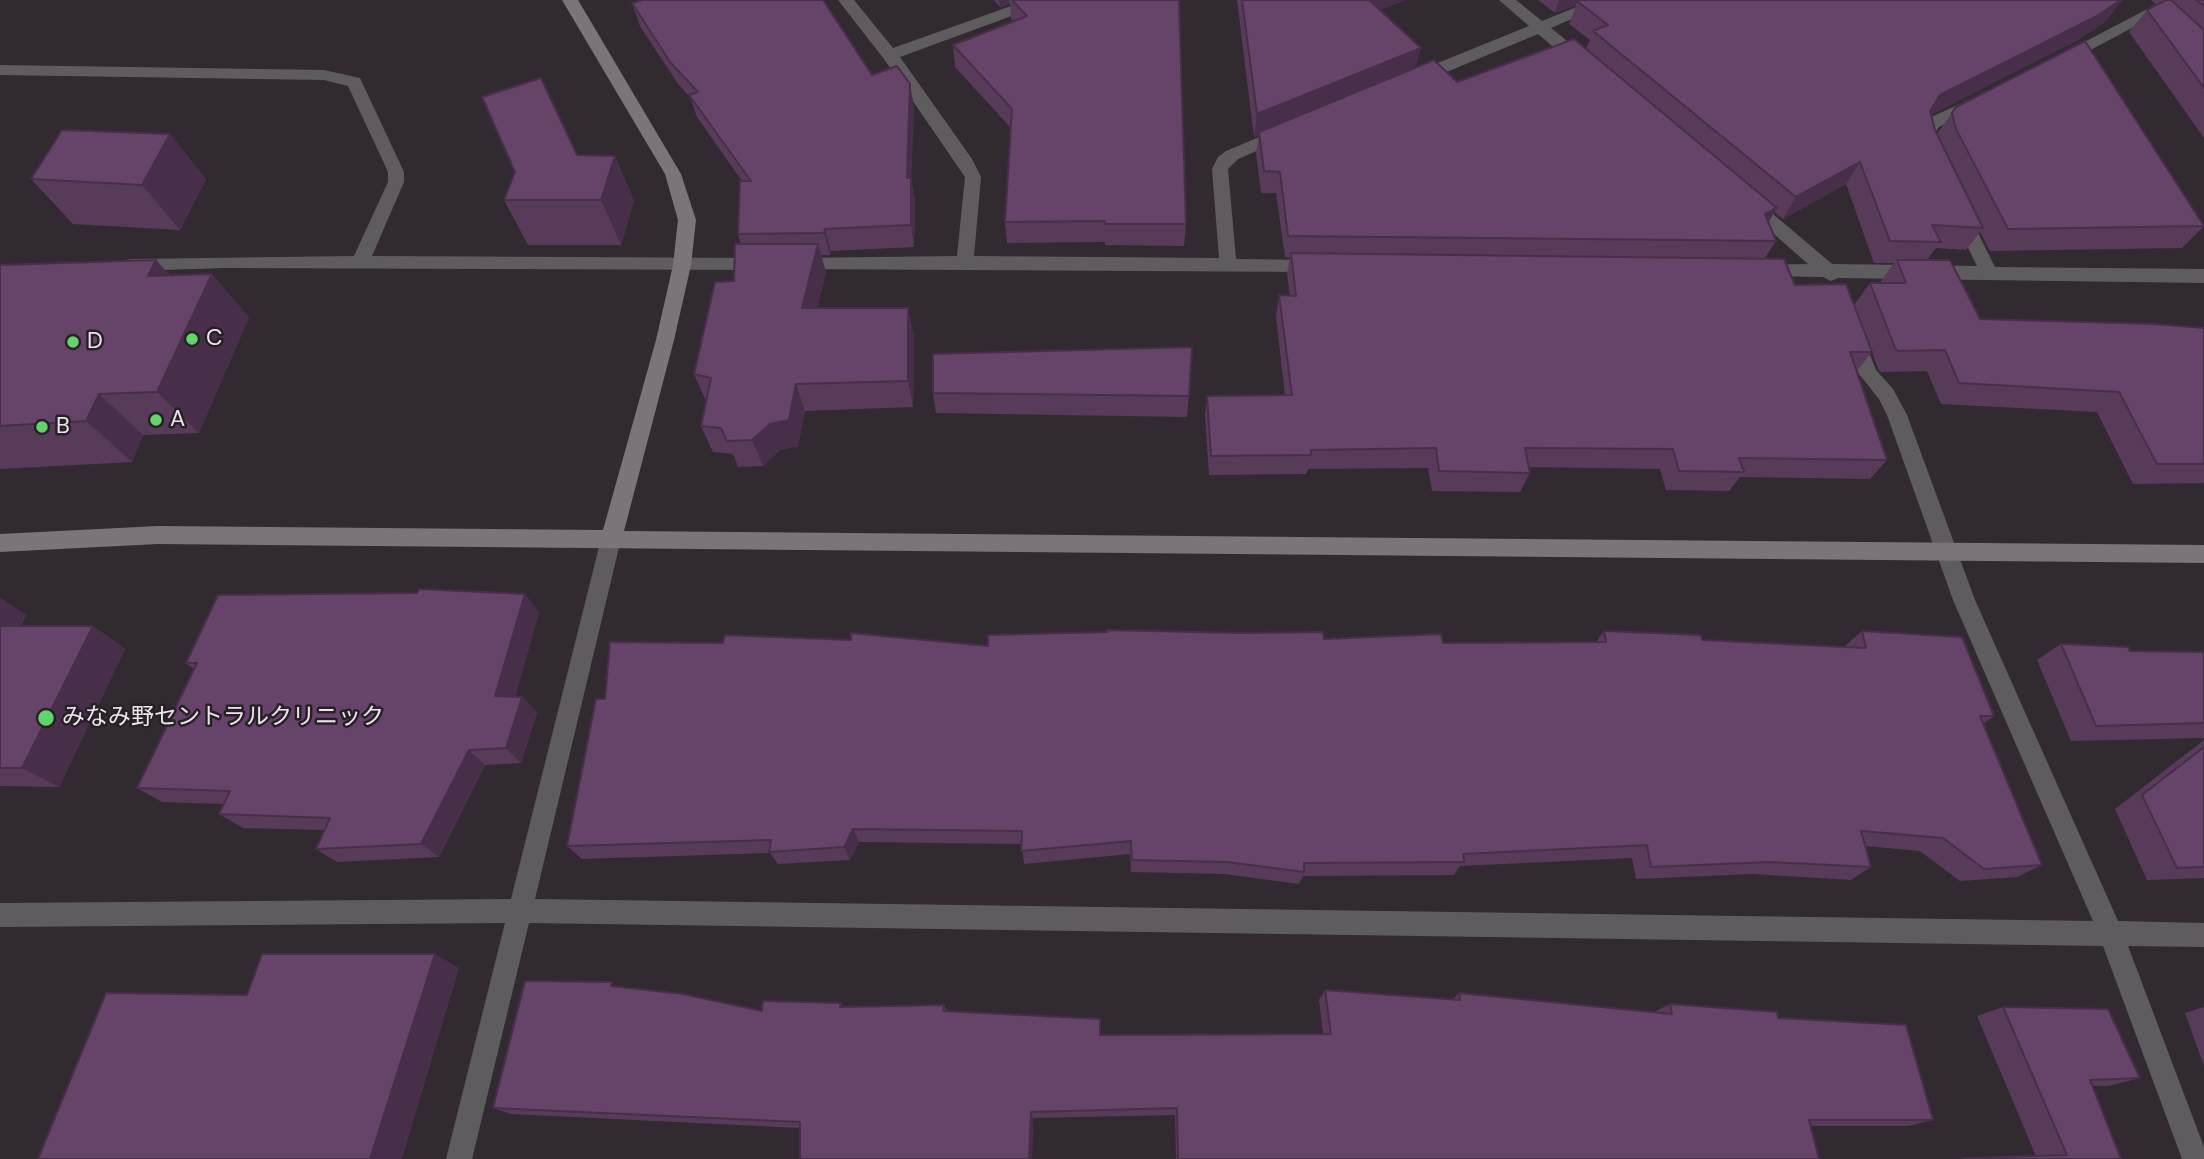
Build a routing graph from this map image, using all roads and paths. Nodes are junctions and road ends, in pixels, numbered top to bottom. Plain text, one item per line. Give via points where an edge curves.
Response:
1 (570, 0) edge
2 (846, 0) edge
3 (1042, 0) edge
4 (1507, 0) edge
5 (1607, 0) edge
6 (2152, 10) edge
7 (1541, 27) junction
8 (890, 55) junction
9 (2043, 67) edge
10 (0, 70) edge
11 (1592, 70) edge
12 (1399, 85) edge
13 (1994, 92) edge
14 (1296, 128) edge
15 (1936, 164) edge
16 (1726, 184) edge
17 (1953, 200) edge
18 (360, 262) junction
19 (965, 262) junction
20 (682, 265) junction
21 (1228, 265) junction
22 (117, 266) edge
23 (1340, 266) edge
24 (1746, 270) edge
25 (1829, 271) junction
26 (1988, 271) junction
27 (2204, 276) edge
28 (1839, 297) edge
29 (1849, 323) edge
30 (611, 539) junction
31 (0, 543) edge
32 (1946, 553) junction
33 (2204, 554) edge
34 (518, 911) junction
35 (0, 915) edge
36 (2111, 933) junction
37 (2204, 935) edge
38 (459, 1159) edge
39 (2196, 1159) edge

1 - 20 street via 673,174 687,220
2 - 8 street
3 - 8 street
4 - 7 street
5 - 7 street
6 - 9 street
7 - 11 street
7 - 12 street
8 - 19 street via 973,177
10 - 18 street via 324,75 354,82 396,172 396,182
13 - 15 street via 1933,123 1925,135
14 - 21 street via 1232,155 1220,169
16 - 25 street
17 - 26 street
18 - 20 street
18 - 22 street
19 - 20 street
19 - 21 street
20 - 30 street
21 - 23 street
24 - 25 street
25 - 26 street
25 - 28 street
26 - 27 street
29 - 32 street via 1868,374 1897,415
30 - 31 street via 158,535
30 - 32 street
30 - 34 street
32 - 33 street
32 - 36 street
34 - 35 street
34 - 36 street
34 - 38 street
36 - 37 street
36 - 39 street

